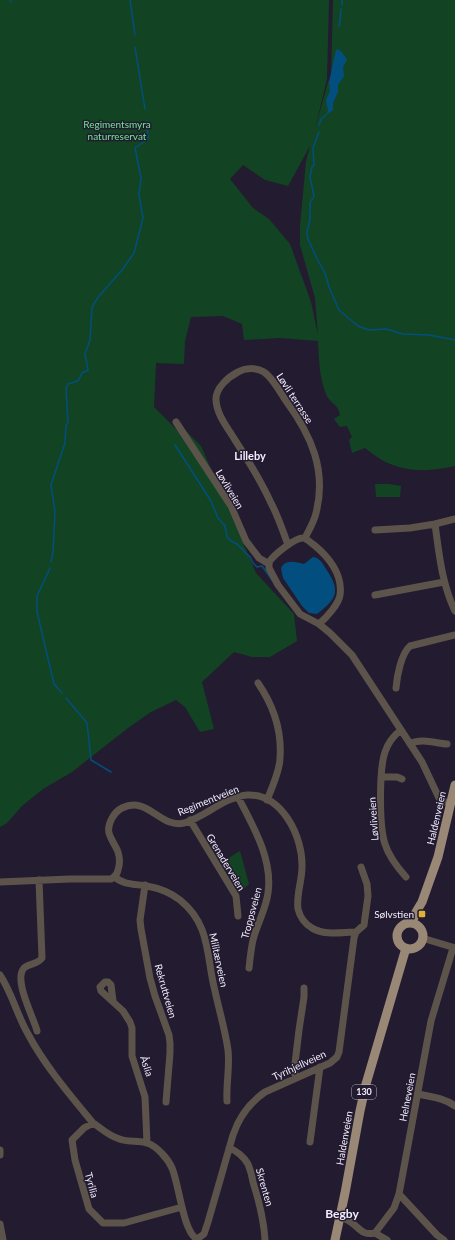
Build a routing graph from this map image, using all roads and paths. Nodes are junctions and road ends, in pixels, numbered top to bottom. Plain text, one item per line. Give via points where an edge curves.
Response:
1 (176, 422) dead end
2 (455, 519) edge
3 (435, 524) junction
4 (375, 530) dead end
5 (305, 538) junction
6 (288, 545) junction
7 (268, 564) junction
8 (444, 582) junction
9 (375, 595) dead end
10 (455, 611) edge
11 (319, 624) junction
12 (455, 635) edge
13 (258, 683) dead end
14 (396, 688) dead end
15 (401, 730) junction
16 (410, 744) junction
17 (447, 744) dead end
18 (381, 777) junction
19 (402, 779) dead end
20 (455, 786) edge
21 (238, 797) junction
22 (267, 800) junction
23 (450, 802) junction
24 (190, 820) junction
25 (362, 866) dead end
26 (115, 877) junction
27 (406, 877) dead end
28 (39, 880) junction
29 (0, 882) edge
30 (145, 885) junction
31 (238, 916) dead end
32 (412, 923) junction
33 (356, 932) junction
34 (422, 938) junction
35 (406, 948) junction
36 (454, 948) edge
37 (249, 968) dead end
38 (0, 975) edge
39 (304, 988) dead end
40 (113, 1001) dead end
41 (37, 1031) dead end
42 (320, 1067) junction
43 (296, 1078) junction
44 (418, 1094) junction
45 (227, 1101) dead end
46 (166, 1102) dead end
47 (455, 1106) edge
48 (93, 1123) junction
49 (310, 1142) dead end
50 (147, 1143) junction
51 (229, 1148) junction
52 (0, 1150) edge
53 (0, 1155) edge
54 (399, 1194) junction
55 (182, 1207) junction
56 (340, 1217) junction
57 (0, 1224) edge
58 (375, 1233) junction
59 (362, 1236) edge
60 (197, 1239) edge
61 (2, 1240) edge
62 (265, 1240) edge
63 (335, 1240) edge
64 (387, 1240) edge
65 (444, 1240) edge

1 - 7 street, Løvliveien via 230,506 246,541 259,558
2 - 3 street
3 - 4 street
3 - 8 street via 438,557
5 - 6 street
5 - 6 street, Løvli terrasse via 318,501 320,477 316,455 295,413 270,377 262,371 246,369 223,383 216,395 216,404 271,502
5 - 11 street via 334,566 340,583 340,596
6 - 7 street
7 - 11 street via 278,585 300,614
8 - 9 street
8 - 10 street
11 - 15 street via 352,655
12 - 14 street via 410,646 402,660
13 - 22 street via 266,695 277,723 279,737 279,763
15 - 16 street
15 - 18 street, Løvliveien via 392,738 385,750
16 - 17 street via 415,741
16 - 23 street via 439,798
18 - 19 street
18 - 27 street, Løvliveien via 385,843 390,857
20 - 23 main road, Haldenveien
21 - 22 street, Regimentveien via 254,795
21 - 24 street, Regimentveien
21 - 37 street, Troppsveien via 263,850 269,885 253,941
22 - 33 street, Regimentveien via 285,815 298,843 302,868 298,910 303,920 312,929 323,932
23 - 32 main road, Haldenveien via 438,857
24 - 26 street, Regimentveien via 168,822 143,806 137,805 119,810 112,817 109,828 119,856 119,868
24 - 31 street, Grenaderveien via 236,896
25 - 33 street, Tyrihjellveien via 368,896 364,925
26 - 28 street via 108,880
26 - 30 street, Militærveien via 122,882
28 - 29 street
28 - 41 street via 42,958 36,964 25,967 21,976 24,997
30 - 45 street, Militærveien via 168,892 179,899 201,926 208,948 214,990 228,1051
30 - 46 street, Rekruttveien via 141,929 150,978 170,1043
32 - 34 main road via 420,928
32 - 35 main road via 406,923 397,934 399,943
33 - 42 street, Tyrihjellveien via 339,1052 334,1060
34 - 35 main road via 418,945
34 - 36 street
35 - 56 main road, Haldenveien / 130 via 366,1084
36 - 44 street, Helneveien via 431,1021
38 - 48 street via 28,1036 56,1077
39 - 43 street via 294,1072
40 - 50 street, Åslia via 132,1028 132,1056 145,1097
42 - 43 street, Tyrihjellveien
42 - 49 street
43 - 51 street, Tyrihjellveien via 255,1098 237,1124
44 - 47 street via 438,1098
44 - 54 street, Helneveien
48 - 50 street via 117,1139
48 - 55 street, Tyrilia via 72,1140 88,1209 103,1223 124,1223
50 - 55 street via 166,1158 172,1168
51 - 60 street, Tyrihjellveien via 204,1234
51 - 62 street, Skrenten via 248,1164 259,1199
52 - 53 street
54 - 58 street, Helneveien via 394,1208
54 - 65 street
55 - 60 street via 189,1230
56 - 59 street via 354,1223
56 - 63 main road, Haldenveien / 130
57 - 61 street
58 - 59 street
58 - 64 street

